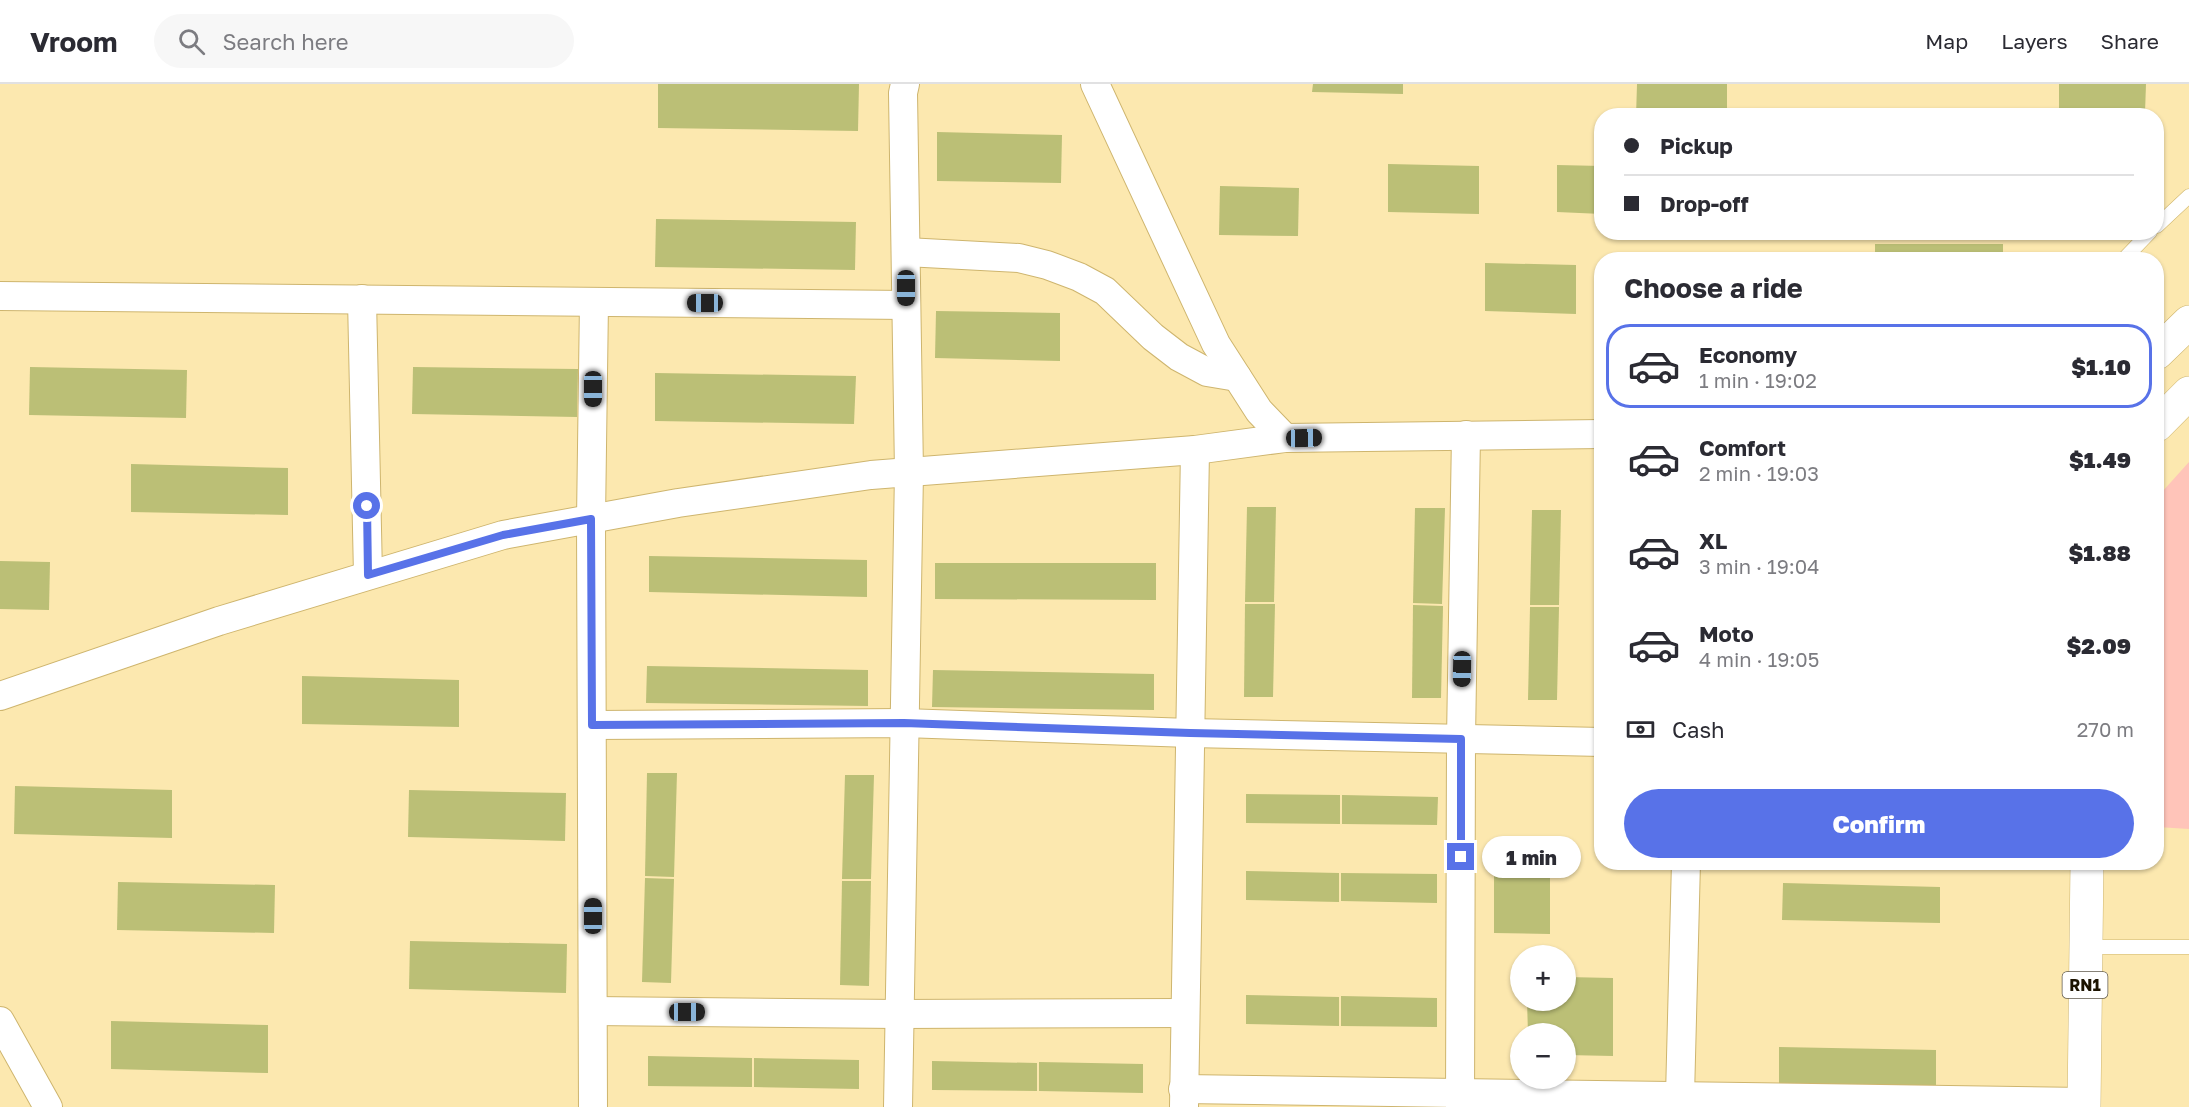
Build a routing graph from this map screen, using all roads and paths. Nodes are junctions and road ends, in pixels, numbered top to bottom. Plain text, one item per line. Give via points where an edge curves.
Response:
1 (905, 84) edge
2 (1095, 84) edge
3 (2189, 196) edge
4 (2164, 219) edge
5 (2142, 240) edge
6 (906, 252) junction
7 (2131, 252) edge
8 (0, 296) edge
9 (362, 299) junction
10 (594, 302) junction
11 (906, 305) junction
12 (2189, 322) edge
13 (2164, 346) edge
14 (1237, 377) junction
15 (2189, 393) edge
16 (2164, 418) edge
17 (1594, 434) edge
18 (1466, 435) junction
19 (1285, 438) junction
20 (1195, 450) junction
21 (909, 472) junction
22 (591, 519) junction
23 (368, 575) junction
24 (0, 696) edge
25 (904, 723) junction
26 (592, 725) junction
27 (1190, 733) junction
28 (1461, 739) junction
29 (1594, 742) edge
30 (1686, 870) edge
31 (2087, 870) edge
32 (2086, 947) junction
33 (2189, 947) edge
34 (593, 1011) junction
35 (1184, 1013) junction
36 (899, 1014) junction
37 (0, 1021) edge
38 (1680, 1096) junction
39 (1183, 1098) edge
40 (1460, 1100) edge
41 (1645, 1101) edge
42 (2084, 1105) edge
43 (48, 1107) edge
44 (594, 1107) edge
45 (898, 1107) edge

1 - 6 street
2 - 14 street via 1216,344
3 - 4 lane
5 - 7 lane
6 - 11 street
6 - 14 street via 1019,258 1079,277 1105,291 1152,337 1179,357 1207,372
8 - 9 street
9 - 10 street
9 - 23 street
10 - 11 street
10 - 22 street
11 - 21 street
12 - 13 highway
14 - 19 street via 1259,411
15 - 16 highway
17 - 18 street
18 - 19 street
18 - 28 street
19 - 20 street
20 - 21 street
20 - 27 street
21 - 22 street via 678,503
21 - 25 street
22 - 23 street via 503,535
22 - 26 street
23 - 24 street
25 - 26 street
25 - 27 street
25 - 36 street
26 - 34 street
27 - 28 street
27 - 35 street
28 - 29 street
28 - 40 street
30 - 38 street
31 - 32 highway, RN1
32 - 33 lane
32 - 42 highway, RN1
34 - 36 street
34 - 44 street
35 - 36 street
35 - 39 street
36 - 45 street
37 - 43 street
38 - 41 street
38 - 42 street
39 - 40 street
40 - 41 street

